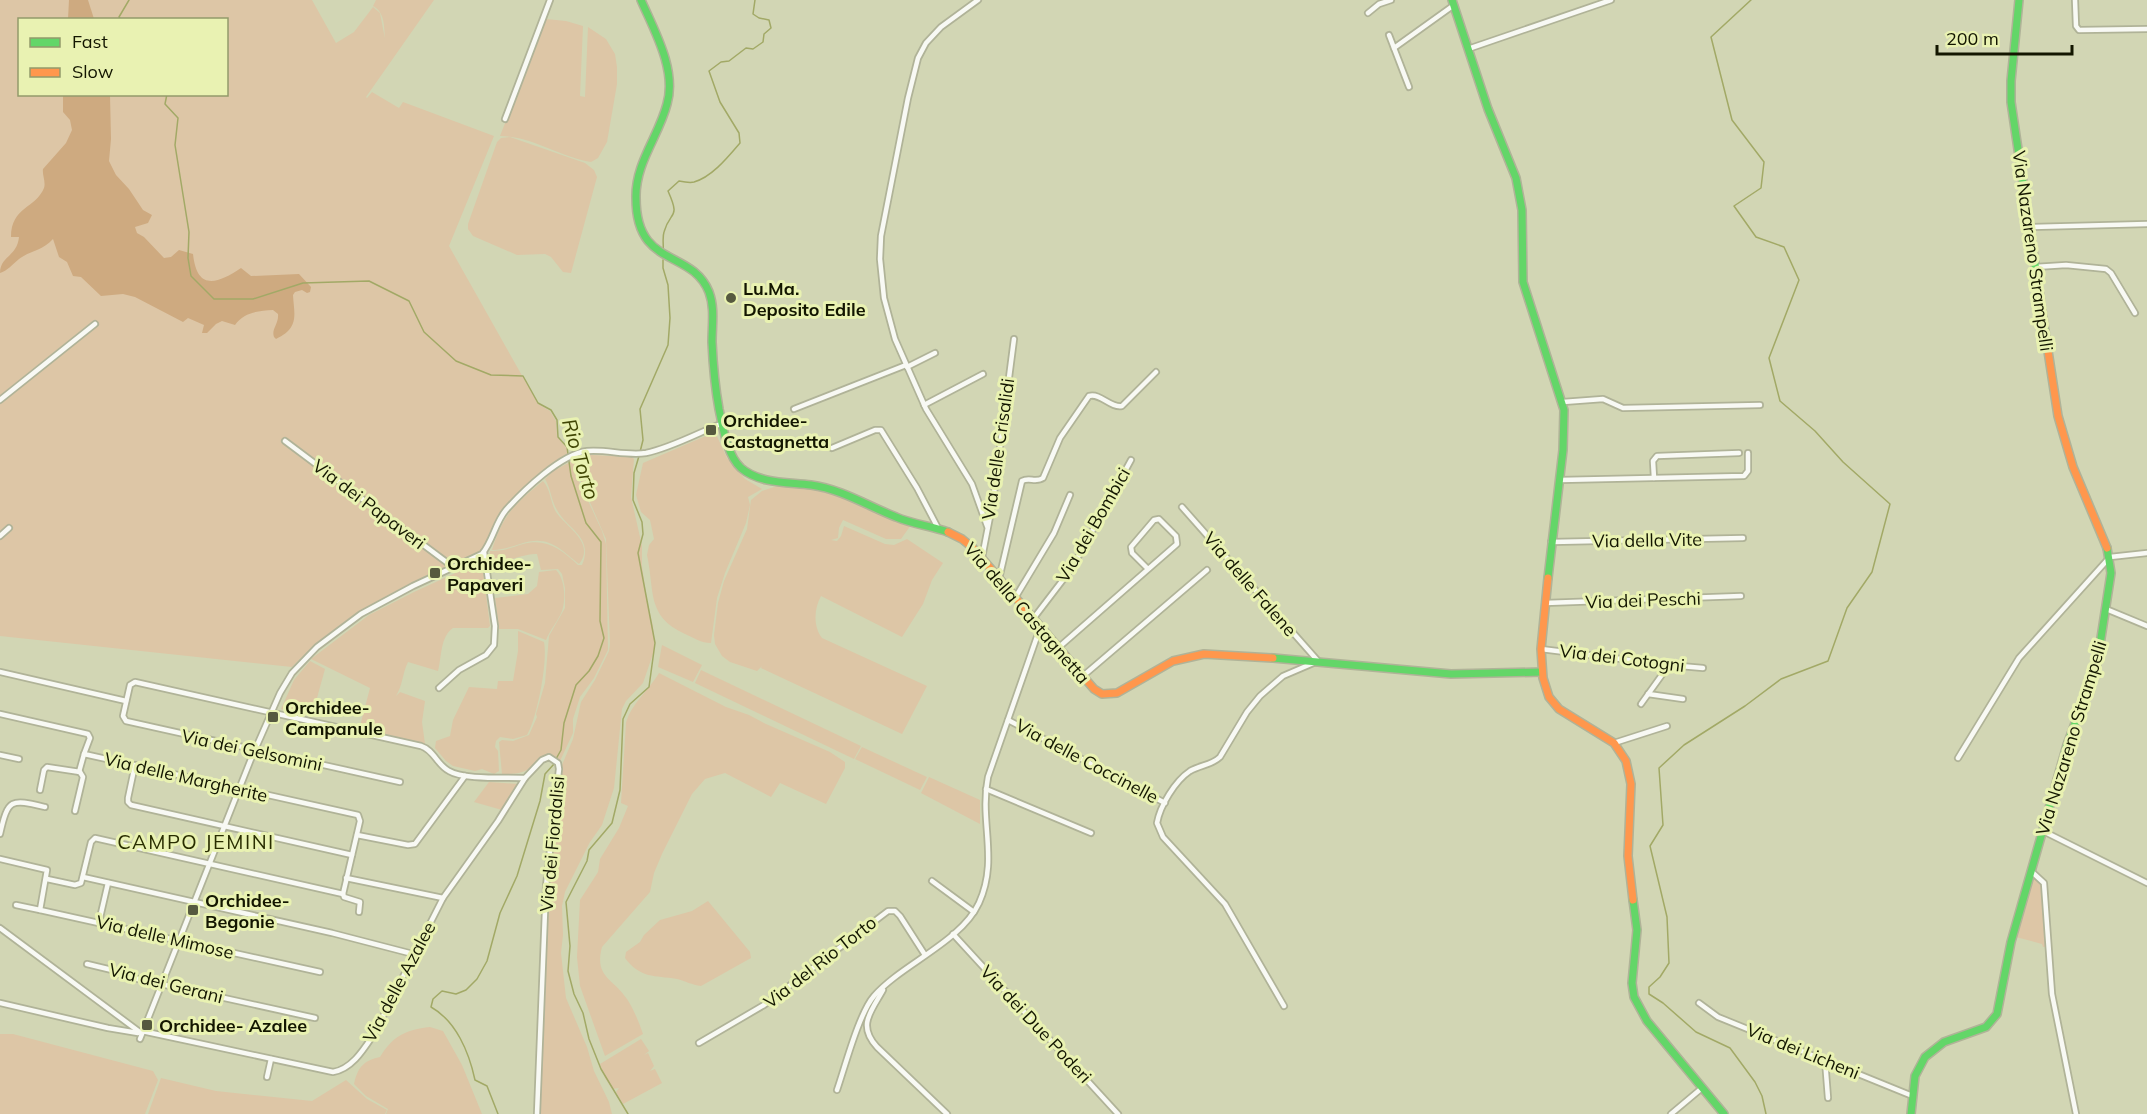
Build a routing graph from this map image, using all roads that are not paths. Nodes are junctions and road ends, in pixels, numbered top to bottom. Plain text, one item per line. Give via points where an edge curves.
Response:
1 (550, 0) edge
2 (641, 0) edge
3 (978, 0) edge
4 (1391, 0) edge
5 (1611, 0) edge
6 (2019, 0) edge
7 (2076, 0) edge
8 (1453, 3) edge
9 (1368, 13) dead end
10 (2147, 28) edge
11 (1389, 35) dead end
12 (1394, 48) junction
13 (1468, 49) junction
14 (1409, 87) dead end
15 (504, 119) dead end
16 (2147, 224) edge
17 (2029, 227) junction
18 (2035, 267) junction
19 (2135, 313) dead end
20 (95, 324) dead end
21 (1014, 339) dead end
22 (935, 352) dead end
23 (906, 366) junction
24 (1156, 372) dead end
25 (983, 374) dead end
26 (0, 400) edge
27 (1563, 402) junction
28 (924, 405) junction
29 (1760, 405) dead end
30 (794, 409) dead end
31 (723, 423) junction
32 (285, 441) dead end
33 (832, 448) dead end
34 (1739, 453) dead end
35 (1748, 453) dead end
36 (1131, 460) dead end
37 (1654, 478) junction
38 (1560, 480) junction
39 (1070, 495) dead end
40 (1182, 507) dead end
41 (987, 526) junction
42 (9, 528) dead end
43 (939, 531) junction
44 (0, 536) edge
45 (1743, 538) dead end
46 (1551, 542) junction
47 (484, 552) junction
48 (2147, 553) edge
49 (2110, 557) junction
50 (982, 558) junction
51 (453, 567) junction
52 (1148, 569) junction
53 (1207, 570) dead end
54 (999, 579) junction
55 (1741, 596) dead end
56 (1015, 598) junction
57 (1545, 603) junction
58 (2106, 609) junction
59 (1033, 619) junction
60 (2147, 626) edge
61 (1040, 628) junction
62 (1058, 648) junction
63 (1542, 649) junction
64 (1318, 661) junction
65 (1669, 665) junction
66 (1703, 668) dead end
67 (0, 672) edge
68 (1542, 672) junction
69 (1083, 676) junction
70 (439, 688) dead end
71 (1648, 694) junction
72 (1683, 699) dead end
73 (126, 701) junction
74 (1641, 704) dead end
75 (272, 713) junction
76 (0, 714) edge
77 (1008, 720) junction
78 (1667, 726) dead end
79 (1614, 743) junction
80 (255, 750) junction
81 (84, 754) junction
82 (0, 755) edge
83 (1958, 758) dead end
84 (18, 759) dead end
85 (135, 765) junction
86 (80, 772) junction
87 (465, 776) junction
88 (525, 778) junction
89 (399, 782) dead end
90 (239, 788) junction
91 (986, 789) junction
92 (40, 790) dead end
93 (1165, 803) junction
94 (45, 807) dead end
95 (75, 811) dead end
96 (224, 826) junction
97 (2043, 831) junction
98 (1091, 833) dead end
99 (0, 834) edge
100 (357, 835) junction
101 (352, 855) junction
102 (0, 859) edge
103 (209, 864) junction
104 (2032, 872) junction
105 (83, 877) junction
106 (346, 878) junction
107 (47, 879) junction
108 (932, 881) dead end
109 (108, 883) junction
110 (2147, 883) edge
111 (343, 894) junction
112 (443, 898) junction
113 (194, 902) junction
114 (16, 904) dead end
115 (40, 909) junction
116 (359, 912) dead end
117 (974, 912) junction
118 (99, 922) junction
119 (0, 928) edge
120 (953, 934) junction
121 (179, 940) junction
122 (413, 954) junction
123 (925, 955) junction
124 (87, 964) dead end
125 (320, 972) dead end
126 (161, 983) junction
127 (886, 985) junction
128 (0, 1003) edge
129 (1699, 1004) dead end
130 (1284, 1006) dead end
131 (315, 1018) dead end
132 (141, 1034) junction
133 (699, 1043) dead end
134 (271, 1059) junction
135 (1825, 1060) junction
136 (267, 1077) dead end
137 (1702, 1088) junction
138 (837, 1090) dead end
139 (1910, 1095) junction
140 (1828, 1098) dead end
141 (537, 1114) edge
142 (947, 1114) edge
143 (1118, 1114) edge
144 (1671, 1114) edge
145 (1722, 1114) edge
146 (1911, 1114) edge
147 (2076, 1114) edge

1 - 15 street
2 - 31 street, Via della Castagnetta via 669,83 666,109 635,189 636,210 646,241 659,254 696,274 709,292
3 - 23 street via 946,22 924,45 908,98 880,249 884,301
4 - 9 street
5 - 13 street
6 - 17 street, Via Nazareno Strampelli via 2011,97
7 - 10 street via 2075,24 2079,30
8 - 12 street
8 - 13 street
11 - 12 street
12 - 14 street
13 - 27 street via 1516,178 1522,210 1523,282
16 - 17 street
17 - 18 street, Via Nazareno Strampelli
18 - 19 street via 2106,269
18 - 49 street, Via Nazareno Strampelli via 2062,433
20 - 26 street
21 - 41 street, Via delle Crisalidi
22 - 23 street
23 - 28 street
23 - 30 street
24 - 54 street via 1122,406 1089,396 1061,436 1043,478 1022,482
25 - 28 street
27 - 29 street via 1603,399 1623,408
27 - 38 street
28 - 41 street via 973,486
31 - 43 street, Via della Castagnetta via 732,456 751,474 828,489
31 - 47 street via 648,452 588,451 572,457 540,477 506,510
32 - 51 street, Via dei Papaveri
33 - 43 street via 881,430
34 - 37 street via 1657,456 1653,461
35 - 37 street via 1748,471 1744,476
36 - 59 street, Via dei Bombici via 1072,568
37 - 38 street
38 - 46 street
39 - 56 street via 1054,533
40 - 64 street, Via delle Falene
41 - 50 street, Via delle Crisalidi
42 - 44 street
43 - 50 street, Via della Castagnetta via 962,540
45 - 46 street, Via della Vite
46 - 57 street
47 - 51 street
47 - 70 street via 495,626 494,645
48 - 49 street
49 - 58 street, Via Nazareno Strampelli via 2112,573
49 - 83 street via 2019,658
50 - 54 street, Via della Castagnetta
51 - 75 street via 382,602 329,638 292,673
52 - 52 street via 1177,542 1159,519 1131,547
52 - 62 street
53 - 69 street
54 - 56 street, Via della Castagnetta
55 - 57 street, Via dei Peschi
56 - 59 street, Via della Castagnetta
57 - 63 street
58 - 60 street
58 - 97 street, Via Nazareno Strampelli via 2096,667 2070,733
59 - 61 street, Via della Castagnetta
61 - 62 street, Via della Castagnetta
61 - 77 street
62 - 69 street, Via della Castagnetta
63 - 65 street, Via dei Cotogni
63 - 68 street
64 - 68 street, Via della Castagnetta via 1444,674
64 - 69 street, Via della Castagnetta via 1196,655 1173,662 1112,694 1098,692
64 - 93 street via 1287,674 1267,689 1250,708 1220,757 1188,773
65 - 66 street, Via dei Cotogni
65 - 71 street
67 - 73 street
68 - 79 street via 1548,695 1557,707
71 - 72 street
71 - 74 street
73 - 75 street via 130,685 135,682
73 - 80 street, Via dei Gelsomini via 126,721
75 - 80 street
75 - 87 street via 421,746 429,749 446,769
76 - 81 street, Via delle Margherite via 88,734
77 - 91 street
77 - 93 street, Via delle Coccinelle
78 - 79 street
79 - 137 street via 1626,761 1631,780 1628,856 1637,935 1632,983 1636,1002
80 - 89 street, Via dei Gelsomini
80 - 90 street
81 - 85 street, Via delle Margherite
81 - 86 street
82 - 84 street
85 - 90 street, Via delle Margherite
85 - 96 street via 130,804
86 - 92 street via 46,767
86 - 95 street via 83,777
87 - 88 street
87 - 100 street via 415,844
88 - 112 street, Via dei Fiordalisi
88 - 141 street, Via dei Fiordalisi via 544,758 558,763 546,886
90 - 96 street
90 - 100 street, Via delle Margherite via 356,815 360,819
91 - 98 street
91 - 117 street via 989,870
93 - 130 street via 1157,821 1159,831 1222,900
94 - 99 street via 20,801 13,804 4,815
96 - 101 street
96 - 103 street
97 - 104 street, Via Nazareno Strampelli
97 - 110 street
100 - 101 street
101 - 106 street
102 - 107 street via 45,869
103 - 105 street via 94,838
103 - 111 street
103 - 113 street
104 - 139 street, Via Nazareno Strampelli via 2011,942 1995,1018 1984,1029 1947,1041 1927,1055 1914,1075
104 - 147 street via 2044,883 2052,994
105 - 107 street via 76,885
105 - 109 street
106 - 111 street
106 - 112 street
107 - 115 street
108 - 117 street
109 - 113 street
109 - 118 street
111 - 116 street via 360,902
112 - 122 street, Via delle Azalee
113 - 121 street
113 - 122 street
114 - 115 street, Via delle Mimose
115 - 118 street, Via delle Mimose
117 - 120 street
118 - 121 street, Via delle Mimose
119 - 132 street
120 - 123 street
120 - 143 street, Via dei Due Poderi
121 - 125 street, Via delle Mimose
121 - 126 street
122 - 134 street, Via delle Azalee via 374,1034 351,1063 333,1072
123 - 127 street
123 - 133 street, Via del Rio Torto via 900,916 888,910 764,1005
124 - 126 street, Via dei Gerani
126 - 131 street, Via dei Gerani
126 - 132 street
127 - 138 street via 865,1011
127 - 142 street via 867,1020 868,1034
128 - 132 street, Via delle Azalee
129 - 135 street, Via dei Licheni via 1719,1017
132 - 134 street, Via delle Azalee
134 - 136 street
135 - 139 street, Via dei Licheni
135 - 140 street
137 - 144 street
137 - 145 street
139 - 146 street, Via Nazareno Strampelli

